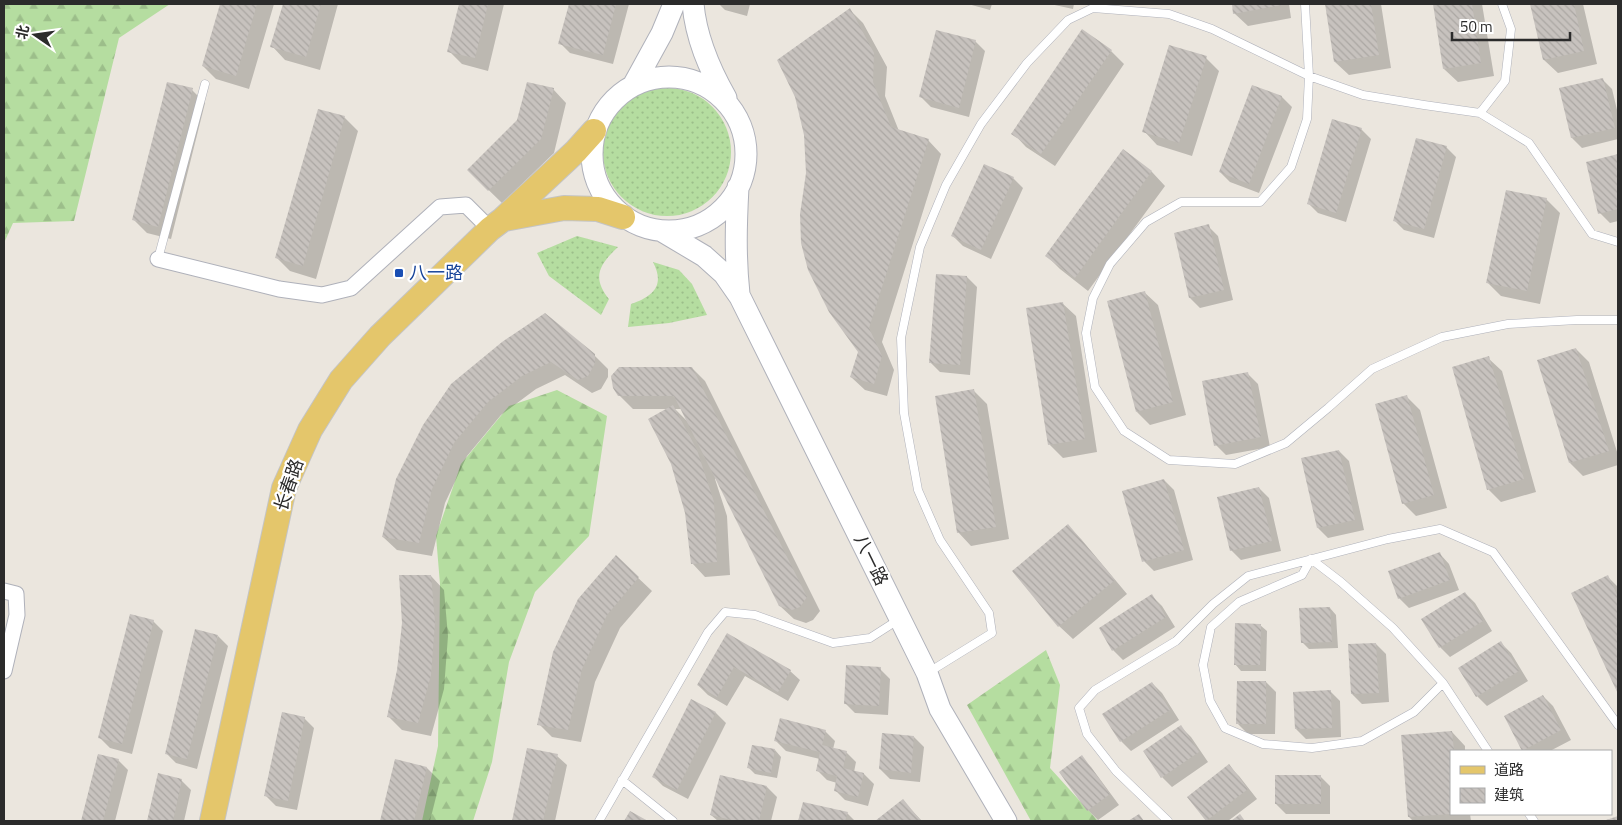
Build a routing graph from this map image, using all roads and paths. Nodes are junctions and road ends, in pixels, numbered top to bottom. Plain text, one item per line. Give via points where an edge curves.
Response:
1 (674, 4) edge
2 (693, 4) edge
3 (1305, 4) edge
4 (1502, 4) edge
5 (1309, 76) junction
6 (205, 84) dead end
7 (634, 84) junction
8 (730, 105) junction
9 (1480, 113) junction
10 (594, 131) junction
11 (738, 187) junction
12 (623, 217) junction
13 (496, 225) junction
14 (662, 231) junction
15 (1618, 242) edge
16 (158, 259) joint
17 (740, 296) junction
18 (1618, 320) edge
19 (1311, 559) junction
20 (10, 592) edge
21 (900, 618) junction
22 (4, 671) edge
23 (927, 673) junction
24 (1444, 683) junction
25 (1618, 725) edge
26 (1487, 750) edge
27 (622, 780) junction
28 (212, 821) edge
29 (598, 821) edge
30 (673, 821) edge
31 (1006, 821) edge
32 (1168, 821) edge

1 - 7 main road
2 - 8 main road via 701,46
3 - 5 lane
4 - 9 lane via 1511,28 1504,81
5 - 9 lane via 1363,95
5 - 18 lane via 1307,119 1291,167 1260,202 1181,202 1146,222 1110,264 1093,298 1086,334 1095,387 1124,431 1169,460 1235,464 1286,443 1372,369 1442,337 1508,324
5 - 23 lane via 1212,29 1169,14 1093,8 1068,20 1027,63 981,124 946,185 920,247 901,338 904,413 918,490 940,540 989,613 992,633
6 - 16 lane
7 - 8 main road via 657,76 683,77 713,89
7 - 10 main road via 621,92 602,113
8 - 11 main road via 742,128 746,161
9 - 15 lane via 1528,143 1592,234
10 - 12 main road via 592,165 604,197
10 - 13 main road, 长春路
11 - 14 main road via 724,208 705,222 685,230
11 - 17 main road via 735,229
12 - 13 main road via 598,209 564,208
12 - 14 main road via 644,228
13 - 16 street via 466,205 440,207 350,288 322,295 279,289
13 - 28 main road, 长春路 via 380,336 341,380 310,430 284,488
14 - 17 main road via 704,256 724,274
17 - 21 main road, 八一路
19 - 24 lane via 1393,628
19 - 24 lane via 1302,575 1238,602 1211,626 1203,665 1210,701 1225,728 1263,744 1312,748 1362,741 1414,712
19 - 25 lane via 1388,539 1440,530 1493,552
19 - 32 lane via 1248,576 1213,604 1176,641 1095,690 1079,708 1087,734 1116,771
20 - 22 street via 16,615
21 - 23 main road, 八一路
21 - 27 lane via 870,638 833,643 755,615 725,612 708,632
23 - 31 main road, 八一路 via 940,709
24 - 26 lane
27 - 29 lane
27 - 30 lane

